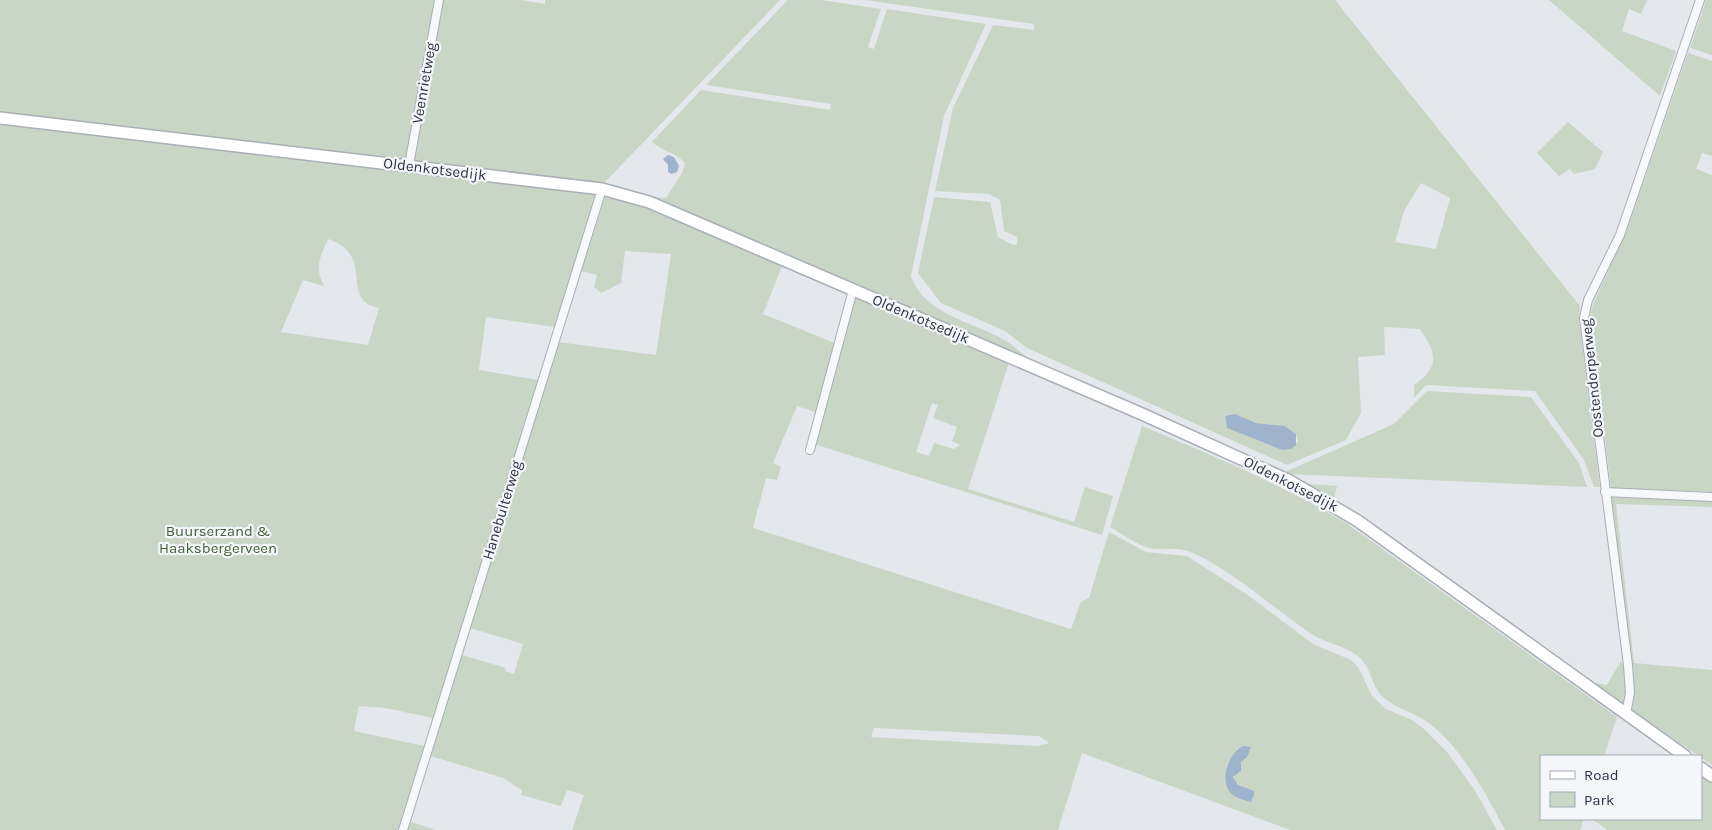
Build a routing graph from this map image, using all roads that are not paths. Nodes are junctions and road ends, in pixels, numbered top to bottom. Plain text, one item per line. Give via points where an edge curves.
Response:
1 (439, 0) edge
2 (1700, 0) edge
3 (0, 118) edge
4 (409, 166) junction
5 (602, 189) junction
6 (853, 290) junction
7 (810, 450) dead end
8 (1605, 492) junction
9 (1712, 497) edge
10 (1626, 714) junction
11 (1684, 755) edge
12 (403, 830) edge

1 - 4 street, Veenrietweg
2 - 8 street, Oostendorperweg via 1620,235 1585,307
3 - 4 street, Oldenkotsedijk
4 - 5 street, Oldenkotsedijk
5 - 6 street, Oldenkotsedijk via 649,202
5 - 12 street, Hanebulterweg
6 - 7 street, Oldenkotsedijk
6 - 10 street, Oldenkotsedijk via 1290,481 1358,521
8 - 9 street
8 - 10 street, Oostendorperweg via 1628,665 1630,693
10 - 11 street, Oldenkotsedijk

